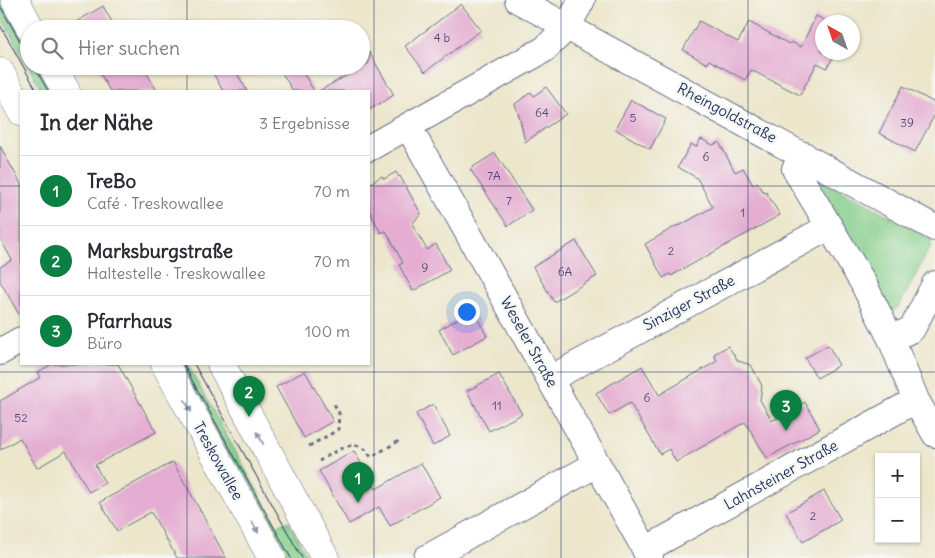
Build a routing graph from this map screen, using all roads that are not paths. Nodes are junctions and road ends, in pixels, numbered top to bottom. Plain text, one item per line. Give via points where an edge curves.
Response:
1 (15, 0) edge
2 (518, 0) edge
3 (582, 0) edge
4 (26, 20) edge
5 (567, 27) junction
6 (0, 72) edge
7 (57, 75) edge
8 (65, 90) edge
9 (20, 109) edge
10 (408, 126) junction
11 (370, 147) edge
12 (804, 155) junction
13 (830, 227) junction
14 (935, 228) edge
15 (935, 284) edge
16 (891, 339) junction
17 (20, 341) edge
18 (0, 352) edge
19 (165, 365) edge
20 (222, 365) edge
21 (550, 379) junction
22 (916, 400) junction
23 (935, 434) edge
24 (597, 464) junction
25 (648, 554) edge
26 (272, 558) edge
27 (325, 558) edge
28 (427, 558) edge

1 - 4 main road
2 - 5 street, Rheingoldstraße
3 - 5 street
5 - 10 street via 545,49
5 - 12 street, Rheingoldstraße
6 - 9 main road
7 - 8 main road
10 - 11 street
10 - 21 street, Weseler Straße
12 - 13 street via 795,169
12 - 14 street, Rheingoldstraße
13 - 16 street
13 - 21 street, Sinziger Straße
15 - 16 street via 912,328
16 - 22 street
17 - 18 street
19 -> 26 main road, Treskowallee
27 -> 20 main road
21 - 24 street, Weseler Straße
22 - 23 street
22 - 25 street, Lahnsteiner Straße
24 - 25 street, Weseler Straße
24 - 28 street

